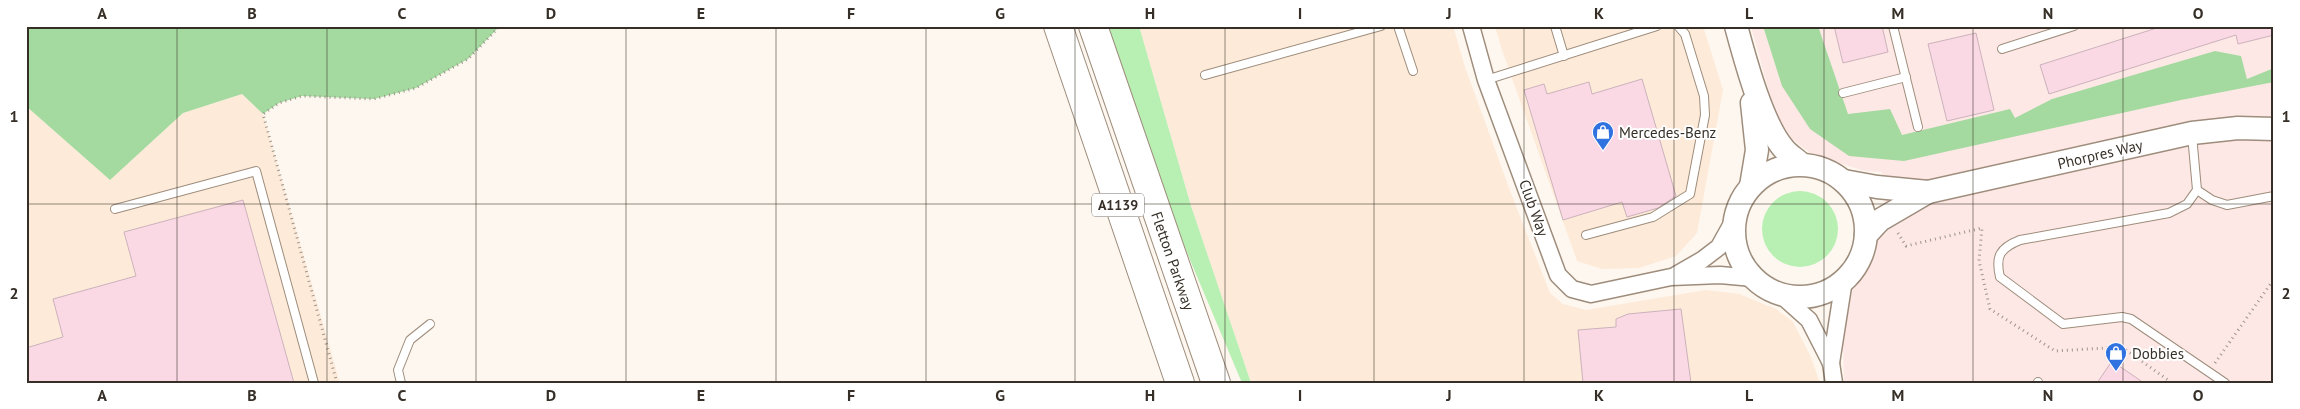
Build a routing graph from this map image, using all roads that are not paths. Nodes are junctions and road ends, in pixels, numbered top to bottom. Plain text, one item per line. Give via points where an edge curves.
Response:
1 (1058, 26) edge
2 (1093, 26) edge
3 (1381, 26) edge
4 (1398, 26) edge
5 (1471, 26) edge
6 (1556, 26) edge
7 (1658, 26) edge
8 (1678, 26) edge
9 (1736, 26) edge
10 (1894, 26) edge
11 (2074, 26) edge
12 (2049, 30) edge
13 (2002, 49) dead end
14 (1564, 56) junction
15 (1749, 70) junction
16 (1413, 72) dead end
17 (1205, 75) dead end
18 (1906, 77) junction
19 (1486, 80) junction
20 (1843, 93) dead end
21 (1918, 127) dead end
22 (2274, 129) edge
23 (2192, 133) junction
24 (1801, 164) junction
25 (1844, 181) junction
26 (1146, 182) junction
27 (1751, 186) junction
28 (2198, 190) junction
29 (1928, 192) junction
30 (1114, 195) junction
31 (2274, 196) edge
32 (115, 209) dead end
33 (1734, 220) junction
34 (1866, 235) junction
35 (1586, 236) dead end
36 (1671, 277) junction
37 (1753, 278) junction
38 (1844, 280) junction
39 (1781, 295) junction
40 (430, 324) dead end
41 (1831, 364) junction
42 (314, 383) edge
43 (402, 383) edge
44 (1164, 383) edge
45 (1180, 383) edge
46 (1216, 383) edge
47 (1234, 383) edge
48 (1834, 383) edge
49 (2225, 383) edge

1 - 30 highway, A1139
2 - 26 highway, Fletton Parkway / A1139
3 - 17 lane
4 - 16 lane
5 - 19 street, Club Way
6 - 14 lane
7 - 14 lane
8 - 35 lane via 1686,34 1704,96 1705,115 1690,194 1653,217
9 - 15 street
10 - 18 lane
11 - 12 lane
12 - 13 lane
14 - 19 lane
15 - 24 street via 1772,131 1784,149
15 - 27 street via 1757,150
18 - 20 lane
18 - 21 lane
19 - 36 street, Club Way via 1558,275 1572,289 1590,294
22 - 23 street, Phorpres Way via 2238,128
23 - 28 lane
23 - 29 street, Phorpres Way
24 - 25 street via 1816,166
24 - 27 street via 1766,174
25 - 29 street, Phorpres Way
25 - 34 street via 1857,196 1864,215
26 - 46 highway, Fletton Parkway / A1139
26 - 47 highway
27 - 33 street via 1740,202
28 - 31 lane via 2227,205
28 - 49 lane via 2187,204 2170,213 2020,240 2001,251 1996,264 2000,277 2063,324 2122,317 2131,319
29 - 34 street, Phorpres Way via 1880,220
30 - 44 highway
30 - 45 highway, A1139
32 - 42 lane via 256,170
33 - 36 street, Club Way via 1719,247
33 - 37 street via 1734,241 1741,261
34 - 38 street via 1856,267
36 - 37 street, Club Way via 1720,275
37 - 39 street
38 - 39 street via 1825,292 1803,298
38 - 41 street
39 - 41 street via 1809,320
40 - 43 lane via 410,340 398,370
41 - 48 street

